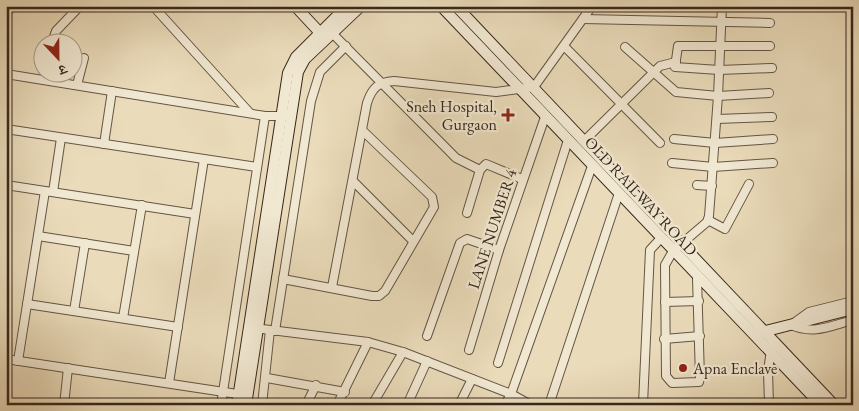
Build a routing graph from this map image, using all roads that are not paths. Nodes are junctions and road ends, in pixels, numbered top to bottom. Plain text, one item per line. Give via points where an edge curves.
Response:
1 (11, 6) edge
2 (80, 6) edge
3 (153, 6) edge
4 (295, 6) edge
5 (347, 6) edge
6 (361, 6) edge
7 (441, 6) edge
8 (456, 6) edge
9 (592, 6) edge
10 (722, 6) edge
11 (6, 16) edge
12 (583, 19) junction
13 (720, 23) junction
14 (770, 23) dead end
15 (56, 32) edge
16 (326, 35) junction
17 (346, 46) junction
18 (564, 46) junction
19 (720, 46) junction
20 (770, 46) dead end
21 (625, 47) dead end
22 (84, 58) dead end
23 (676, 62) junction
24 (772, 68) dead end
25 (719, 70) junction
26 (655, 72) junction
27 (6, 74) edge
28 (32, 75) edge
29 (67, 82) edge
30 (382, 82) junction
31 (77, 85) junction
32 (534, 87) junction
33 (520, 90) junction
34 (112, 91) junction
35 (769, 93) dead end
36 (718, 96) junction
37 (622, 103) junction
38 (249, 112) junction
39 (265, 116) junction
40 (287, 116) junction
41 (545, 117) junction
42 (772, 117) dead end
43 (717, 119) junction
44 (6, 129) edge
45 (363, 131) junction
46 (61, 138) junction
47 (674, 139) dead end
48 (568, 140) junction
49 (773, 140) dead end
50 (584, 141) junction
51 (660, 143) dead end
52 (715, 143) junction
53 (104, 144) junction
54 (204, 159) junction
55 (672, 163) dead end
56 (773, 163) dead end
57 (592, 166) junction
58 (713, 166) junction
59 (257, 167) junction
60 (480, 170) junction
61 (522, 179) junction
62 (353, 181) junction
63 (749, 184) dead end
64 (6, 185) edge
65 (697, 185) dead end
66 (712, 186) junction
67 (49, 191) junction
68 (619, 193) junction
69 (142, 205) junction
70 (467, 213) dead end
71 (195, 214) junction
72 (708, 220) junction
73 (38, 236) junction
74 (661, 238) junction
75 (413, 241) junction
76 (85, 244) junction
77 (683, 245) junction
78 (499, 250) junction
79 (134, 251) junction
80 (673, 251) junction
81 (697, 278) junction
82 (283, 279) junction
83 (332, 287) junction
84 (699, 301) junction
85 (853, 301) edge
86 (665, 302) junction
87 (27, 304) junction
88 (853, 310) edge
89 (74, 311) junction
90 (123, 318) junction
91 (853, 320) edge
92 (791, 325) junction
93 (178, 327) junction
94 (253, 328) junction
95 (273, 331) junction
96 (764, 331) junction
97 (753, 335) junction
98 (427, 336) dead end
99 (700, 336) junction
100 (664, 339) junction
101 (368, 342) junction
102 (772, 346) junction
103 (469, 350) dead end
104 (403, 352) junction
105 (6, 359) edge
106 (18, 361) junction
107 (427, 361) junction
108 (498, 363) dead end
109 (68, 368) junction
110 (266, 378) junction
111 (472, 379) junction
112 (169, 383) junction
113 (316, 385) junction
114 (223, 391) junction
115 (345, 392) junction
116 (511, 394) junction
117 (242, 400) edge
118 (642, 404) edge
119 (64, 405) edge
120 (221, 405) edge
121 (262, 405) edge
122 (306, 405) edge
123 (337, 405) edge
124 (372, 405) edge
125 (407, 405) edge
126 (459, 405) edge
127 (505, 405) edge
128 (531, 405) edge
129 (549, 405) edge
130 (768, 405) edge
131 (820, 405) edge
132 (834, 405) edge

1 - 11 street
2 - 15 street
3 - 38 street
4 - 16 main road
5 - 16 main road
6 - 16 main road
7 - 33 main road, OLD RAILWAY ROAD
8 - 32 main road, OLD RAILWAY ROAD
9 - 12 street
10 - 13 street
12 - 13 street
12 - 18 street
13 - 14 street
13 - 19 street
16 - 17 street
16 - 40 main road via 296,57 291,66
17 - 30 street
17 - 82 street via 326,63 311,101
18 - 32 street
18 - 37 street
19 - 20 street
19 - 23 street via 678,46
19 - 25 street
21 - 26 street
22 - 31 street
23 - 25 street via 675,67
23 - 26 street via 662,64
24 - 25 street
25 - 36 street
26 - 36 street via 676,92
26 - 37 street
27 - 28 street
29 - 31 street
30 - 33 street via 496,92
30 - 45 street via 369,96
30 - 60 street via 456,158
31 - 34 street
32 - 33 street
32 - 50 main road, OLD RAILWAY ROAD
33 - 41 main road, OLD RAILWAY ROAD
34 - 38 street
34 - 53 street
35 - 36 street
36 - 43 street
37 - 50 street
37 - 51 street
38 - 39 street
39 - 40 street
39 - 59 street
40 - 94 main road
41 - 48 main road, OLD RAILWAY ROAD
41 - 61 street, LANE NUMBER 4
42 - 43 street
43 - 52 street
44 - 46 street
45 - 62 street
45 - 75 street via 435,202
46 - 53 street
46 - 67 street
47 - 52 street
48 - 57 main road, OLD RAILWAY ROAD
48 - 108 street
49 - 52 street
50 - 77 main road, OLD RAILWAY ROAD
52 - 58 street
53 - 54 street
54 - 59 street
54 - 71 street
55 - 58 street
56 - 58 street
57 - 68 main road, OLD RAILWAY ROAD
57 - 116 street
58 - 66 street
59 - 114 street
60 - 61 street via 486,164
60 - 70 street
61 - 78 street, LANE NUMBER 4
62 - 75 street
62 - 83 street
63 - 72 street via 725,229
64 - 67 street
65 - 66 street
66 - 72 street
67 - 69 street
67 - 73 street
68 - 74 main road, OLD RAILWAY ROAD
68 - 129 street
69 - 71 street
69 - 79 street
71 - 93 street
72 - 77 street
73 - 76 street
73 - 87 street
74 - 80 main road, OLD RAILWAY ROAD
74 - 118 street via 650,250
75 - 83 street via 379,296
76 - 79 street
76 - 89 street
77 - 80 street
77 - 96 main road, OLD RAILWAY ROAD
78 - 98 street via 467,239 460,243
78 - 103 street, LANE NUMBER 4
79 - 90 street
80 - 81 main road, OLD RAILWAY ROAD
80 - 86 street via 665,265
81 - 84 street
81 - 97 main road, OLD RAILWAY ROAD
82 - 83 street
82 - 95 street
84 - 86 street
84 - 99 street
85 - 92 street via 809,312
86 - 100 street
87 - 89 street
87 - 106 street
88 - 92 main road
89 - 90 street
90 - 93 street
91 - 92 street via 813,330
92 - 96 main road
93 - 112 street
94 - 95 street
94 - 117 main road
95 - 101 street
95 - 110 street
96 - 97 main road
96 - 102 main road, OLD RAILWAY ROAD
97 - 102 main road, OLD RAILWAY ROAD
99 - 100 street
99 - 100 street via 700,378 695,384 668,381
101 - 104 street
101 - 115 street
102 - 130 street
102 - 131 main road, OLD RAILWAY ROAD
102 - 132 main road, OLD RAILWAY ROAD
104 - 107 street
104 - 124 street
105 - 106 street
106 - 109 street
107 - 111 street
107 - 125 street
109 - 112 street
109 - 119 street
110 - 113 street
110 - 121 street
111 - 116 street
111 - 126 street
112 - 114 street
113 - 115 street
113 - 122 street
114 - 117 street
114 - 120 street
115 - 123 street
116 - 127 street
116 - 128 street

